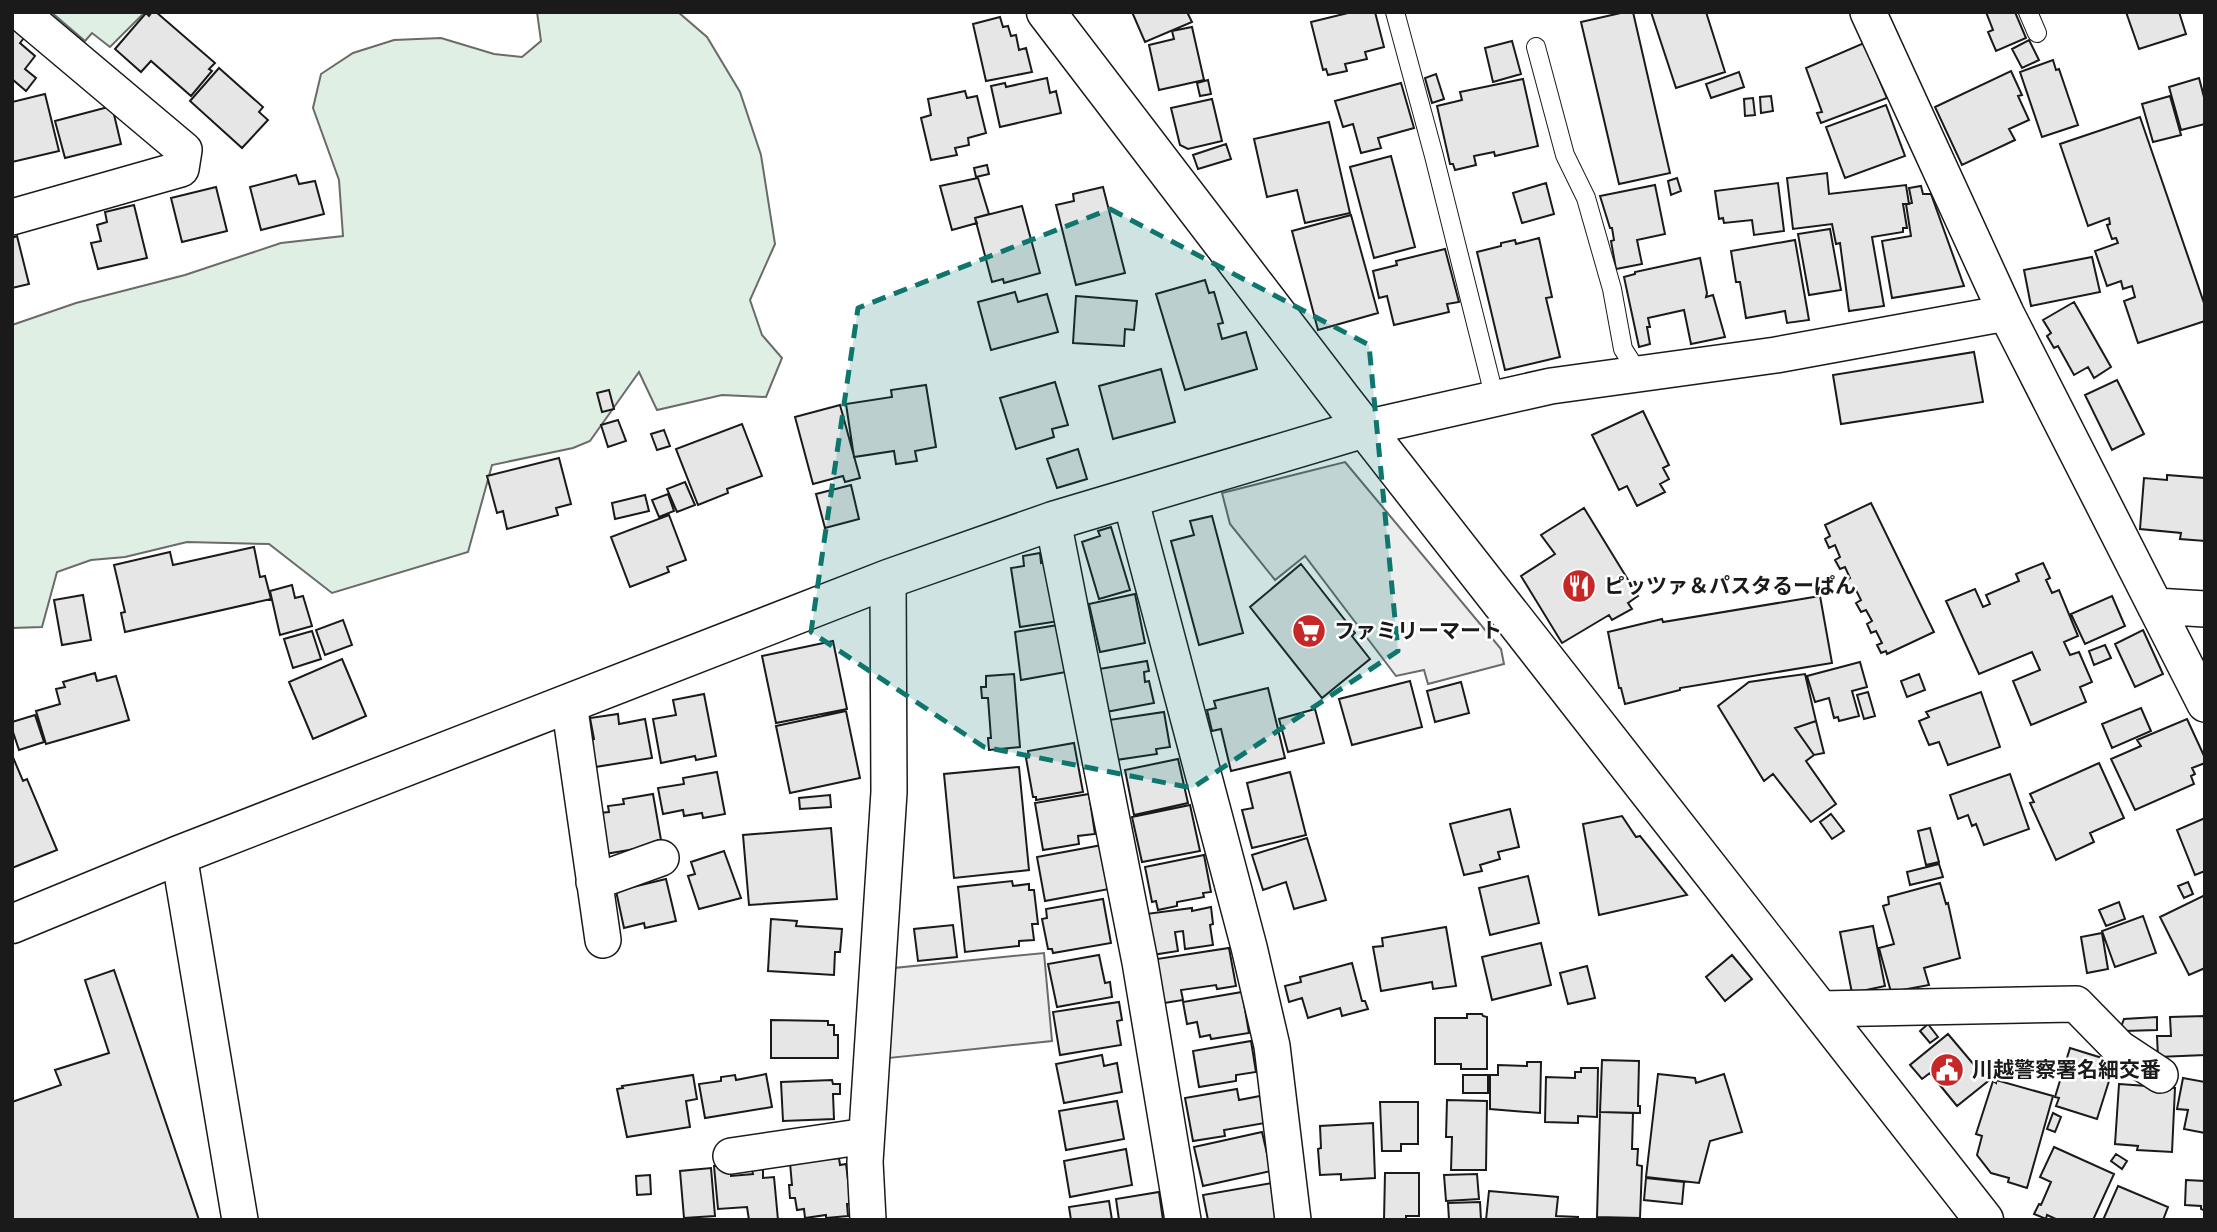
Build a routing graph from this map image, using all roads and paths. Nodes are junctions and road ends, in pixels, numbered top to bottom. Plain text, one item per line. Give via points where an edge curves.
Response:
1 (20, 12) edge
2 (1046, 12) edge
3 (1395, 12) edge
4 (1868, 12) edge
5 (2028, 12) edge
6 (2037, 33) dead end
7 (1536, 47) dead end
8 (12, 217) edge
9 (2006, 313) junction
10 (1639, 374) junction
11 (1495, 399) junction
12 (1365, 428) junction
13 (1130, 498) junction
14 (1053, 521) junction
15 (888, 579) junction
16 (2155, 606) junction
17 (2205, 609) edge
18 (569, 703) junction
19 (2205, 704) edge
20 (179, 855) junction
21 (661, 858) dead end
22 (594, 882) junction
23 (12, 924) edge
24 (603, 940) dead end
25 (1820, 1009) junction
26 (2160, 1075) dead end
27 (866, 1136) junction
28 (731, 1156) dead end
29 (240, 1220) edge
30 (868, 1220) edge
31 (1183, 1220) edge
32 (1293, 1220) edge
33 (1983, 1220) edge

1 - 8 street via 184,150 181,169
2 - 12 main road
3 - 11 lane
4 - 9 street
5 - 6 lane
7 - 10 lane via 1565,155 1586,198 1605,263 1623,349
9 - 10 street via 1776,355
9 - 16 street
10 - 11 street
11 - 12 street
12 - 13 main road
12 - 25 main road
13 - 14 main road
13 - 32 street via 1272,1046
14 - 15 main road
14 - 31 street via 1140,962
15 - 18 main road
15 - 27 street via 889,792
16 - 17 street
16 - 19 street
18 - 20 main road
18 - 22 street
20 - 23 main road
20 - 29 street
21 - 22 street
22 - 24 street
25 - 26 street via 2076,1004 2119,1048
25 - 33 main road
27 - 28 street
27 - 30 street

